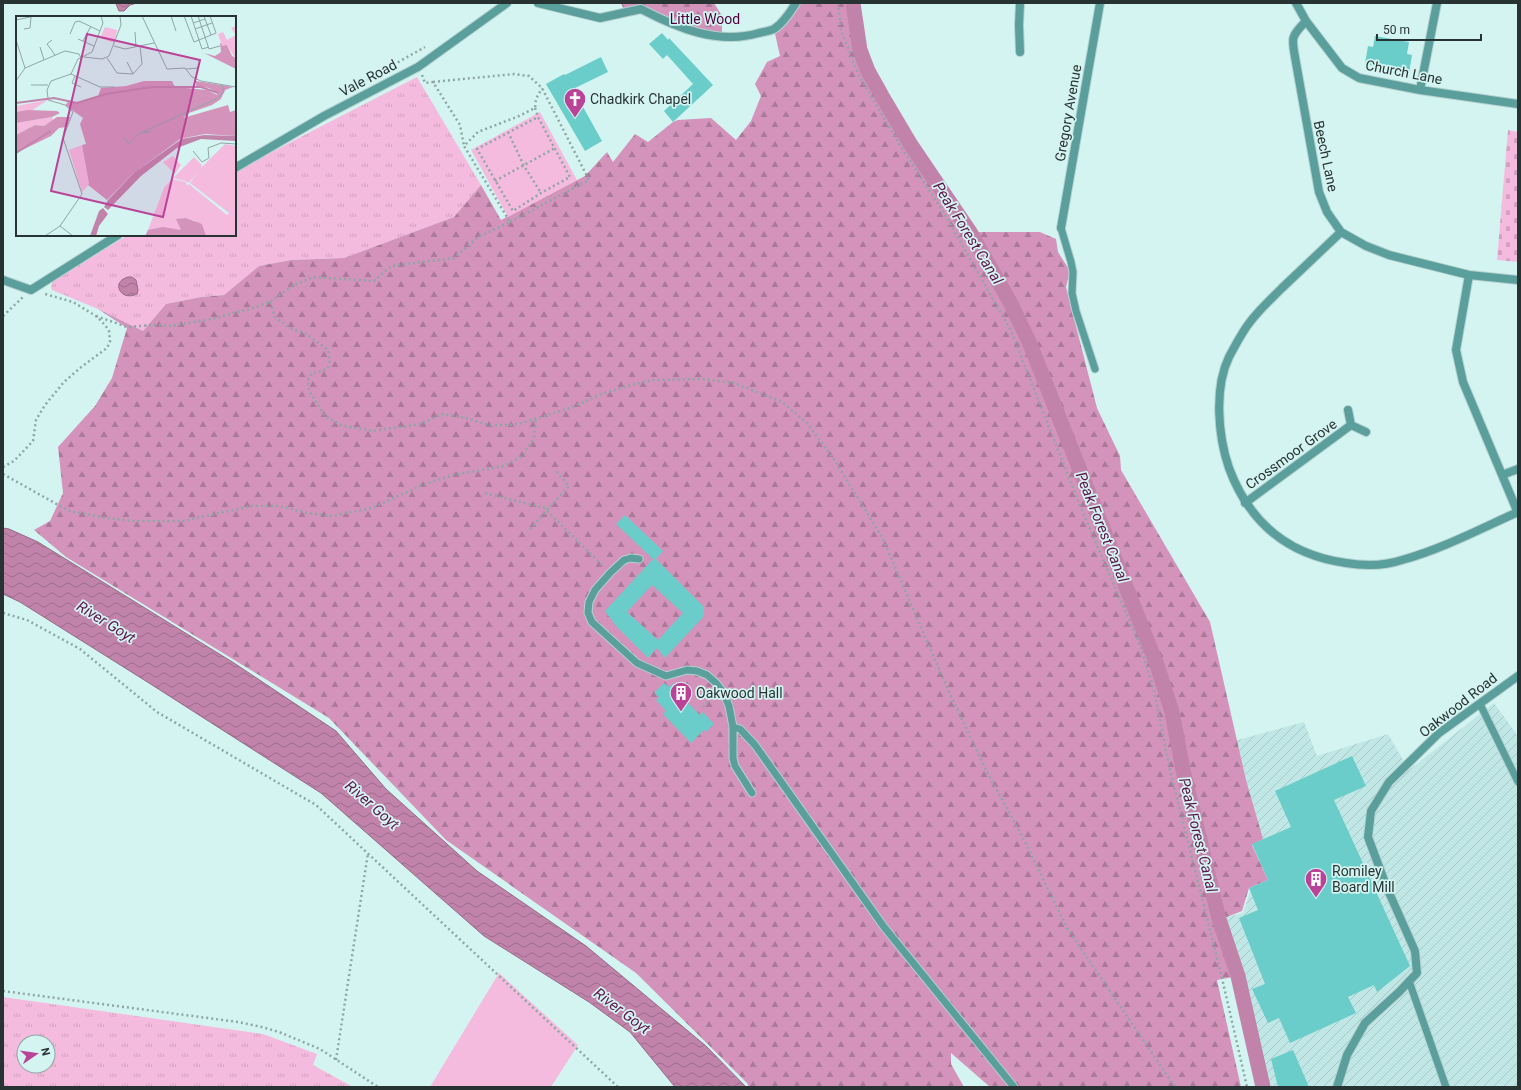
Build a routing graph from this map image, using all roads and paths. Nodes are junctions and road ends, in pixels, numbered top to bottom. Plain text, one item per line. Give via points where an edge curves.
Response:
1 (507, 3) edge
2 (538, 3) edge
3 (796, 3) edge
4 (838, 3) edge
5 (1020, 3) edge
6 (1100, 3) edge
7 (1296, 3) edge
8 (1437, 3) edge
9 (1306, 21) junction
10 (431, 44) dead end
11 (1020, 52) dead end
12 (418, 67) junction
13 (433, 82) junction
14 (358, 84) dead end
15 (542, 88) junction
16 (1420, 90) junction
17 (1518, 104) edge
18 (535, 108) junction
19 (538, 117) junction
20 (508, 132) junction
21 (464, 146) junction
22 (555, 148) junction
23 (524, 166) junction
24 (236, 167) edge
25 (495, 181) junction
26 (541, 193) junction
27 (510, 222) junction
28 (1061, 228) joint
29 (1341, 232) junction
30 (116, 236) edge
31 (1469, 275) junction
32 (3, 280) edge
33 (1518, 280) edge
34 (31, 290) junction
35 (270, 302) junction
36 (3, 316) edge
37 (96, 316) junction
38 (1095, 369) dead end
39 (1348, 410) dead end
40 (536, 418) junction
41 (1351, 425) junction
42 (1366, 432) dead end
43 (3, 467) edge
44 (1518, 469) edge
45 (556, 471) dead end
46 (3, 474) edge
47 (1502, 475) junction
48 (485, 493) dead end
49 (1245, 503) junction
50 (548, 510) junction
51 (1518, 512) edge
52 (530, 529) dead end
53 (639, 559) dead end
54 (610, 573) junction
55 (3, 613) edge
56 (1518, 676) edge
57 (720, 688) junction
58 (1480, 704) junction
59 (703, 707) dead end
60 (733, 727) junction
61 (1518, 782) edge
62 (752, 793) dead end
63 (368, 853) junction
64 (1409, 981) junction
65 (3, 991) edge
66 (336, 1060) junction
67 (372, 1083) junction
68 (370, 1087) edge
69 (378, 1087) edge
70 (618, 1087) edge
71 (1014, 1087) edge
72 (1175, 1087) edge
73 (1247, 1087) edge
74 (1337, 1087) edge
75 (1446, 1087) edge

1 - 12 street, Vale Road
2 - 3 street via 600,18 641,9 664,22 722,37 749,36 774,29
4 - 73 path via 841,30 858,74 944,213 1012,331 1081,508 1141,648 1154,690 1169,766
5 - 11 street
6 - 28 street, Gregory Avenue
7 - 9 street, Church Lane
8 - 16 street
9 - 16 street, Church Lane via 1342,68 1359,78
9 - 29 street, Beech Lane via 1294,34 1294,58 1319,192 1327,212
10 - 14 path
12 - 13 path via 425,82
12 - 24 street, Vale Road via 324,116
13 - 15 path via 514,74 529,76
13 - 21 path via 460,125
15 - 18 path via 536,99
15 - 27 path via 589,180
16 - 17 street, Church Lane
18 - 19 path
18 - 21 path via 478,132
19 - 20 path
19 - 22 path
20 - 23 path
20 - 25 path via 477,149
21 - 27 path
22 - 23 path
22 - 26 path via 570,177
23 - 25 path
23 - 26 path
25 - 26 path via 513,211
27 - 35 path via 478,237 454,258 391,266 374,281 313,277 292,286
28 - 38 lane via 1073,272 1072,293 1076,311
29 - 31 street, Beech Lane via 1389,255
29 - 49 street via 1261,309 1249,323 1228,359 1222,381 1220,422 1225,456
30 - 34 street
31 - 33 street, Beech Lane
31 - 47 street via 1456,350 1463,382
32 - 34 street
34 - 36 path
34 - 37 path via 73,302
35 - 37 path via 212,319 171,326 127,327
35 - 40 path via 275,318 290,328 306,334 328,350 328,368 312,373 308,380 309,391 325,416 340,425 372,431 421,424 442,414 489,425 510,425
37 - 43 path via 109,331 110,342 107,348 64,382 36,420 33,441 14,461
39 - 41 street
40 - 46 path via 534,438 522,456 504,466 453,475 422,485 372,508 332,516 279,506 252,506 183,521 134,522 69,511
40 - 72 path via 573,407 624,386 653,380 703,379 734,383 782,402 807,423 835,461 882,537 949,692 1067,928
41 - 42 street
41 - 49 street, Crossmoor Grove
44 - 47 street
45 - 50 path via 569,486
47 - 51 street
48 - 50 path
49 - 51 street via 1274,534 1297,549 1333,561 1359,565 1401,561
50 - 52 path
50 - 54 path
53 - 54 lane via 624,560
54 - 57 lane via 595,590 589,602 588,612 592,622 637,662 666,676 687,670 697,671 707,675
55 - 63 path via 27,620 80,649 157,712 316,805
56 - 58 street, Oakwood Road
57 - 59 path
57 - 60 lane via 729,706
58 - 61 lane
58 - 64 street, Oakwood Road via 1439,733 1389,782 1371,810 1368,837 1415,951 1417,972
60 - 62 lane via 732,758
60 - 71 lane via 740,729 755,746 884,927
63 - 66 path
63 - 70 path
64 - 74 street, Oakwood Road via 1365,1023 1347,1055
64 - 75 lane
65 - 66 path via 238,1022 262,1027 320,1049
66 - 67 path
67 - 68 path
67 - 69 path

